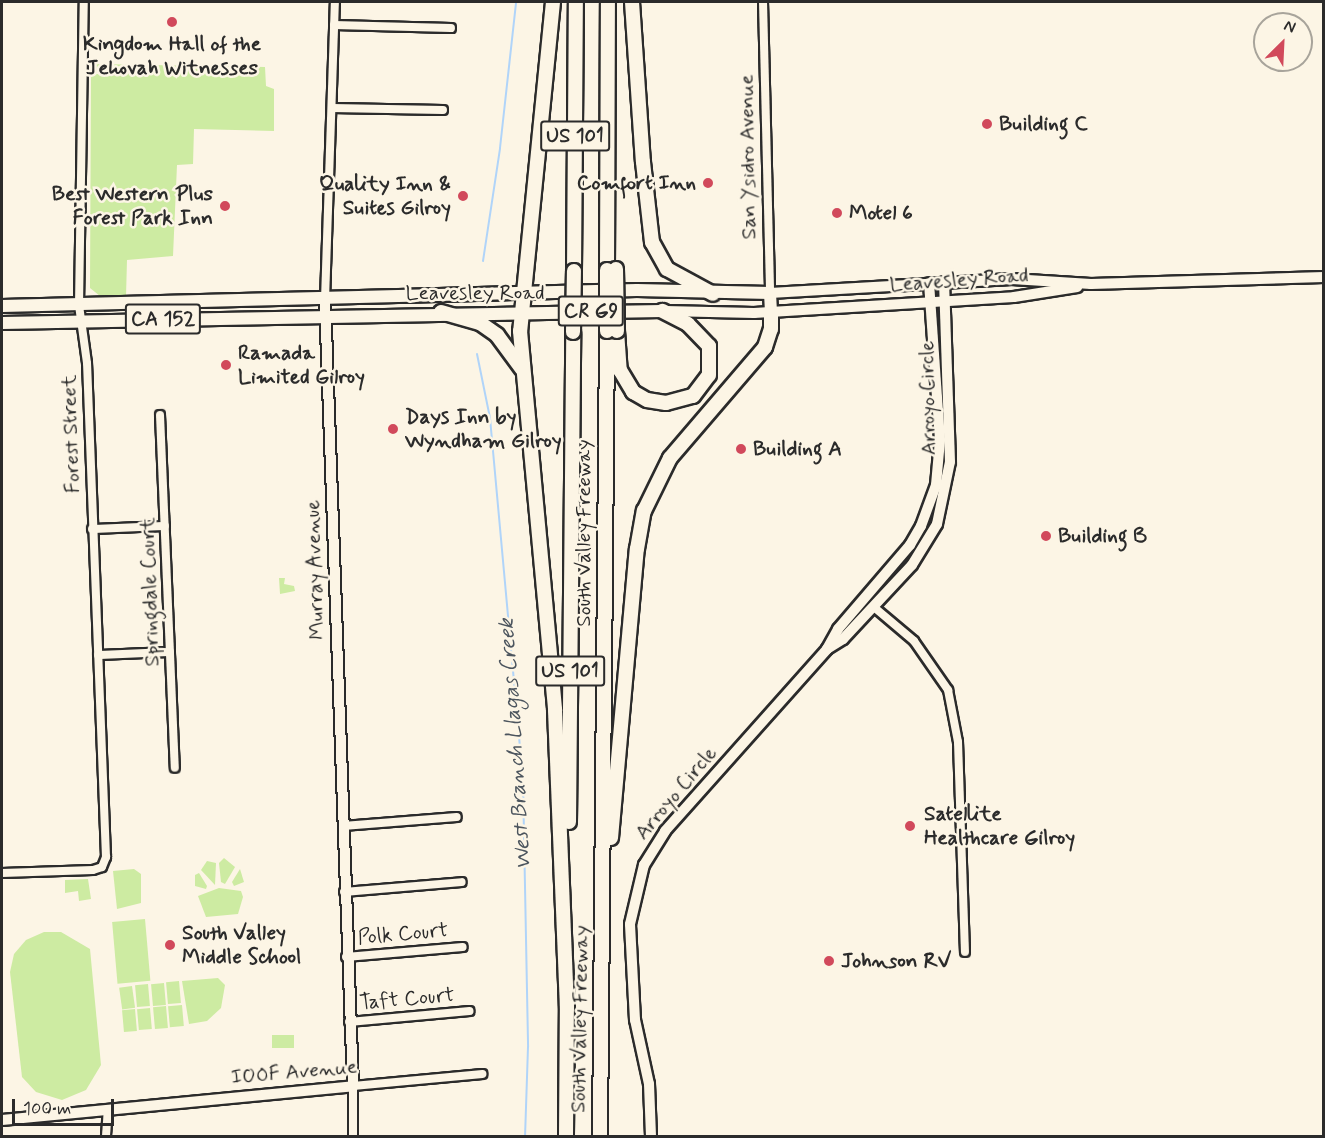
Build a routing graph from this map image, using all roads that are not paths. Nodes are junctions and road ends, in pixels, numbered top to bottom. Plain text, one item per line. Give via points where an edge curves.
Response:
1 (84, 2) edge
2 (335, 2) edge
3 (553, 2) edge
4 (576, 2) edge
5 (608, 2) edge
6 (632, 2) edge
7 (764, 2) edge
8 (334, 25) junction
9 (451, 28) dead end
10 (332, 108) junction
11 (443, 110) dead end
12 (1323, 277) edge
13 (944, 282) junction
14 (929, 284) junction
15 (1091, 284) junction
16 (521, 293) junction
17 (770, 293) junction
18 (712, 294) junction
19 (325, 300) junction
20 (945, 300) junction
21 (931, 301) junction
22 (79, 305) junction
23 (3, 308) edge
24 (662, 311) junction
25 (441, 312) junction
26 (520, 312) junction
27 (771, 312) junction
28 (326, 315) junction
29 (81, 321) junction
30 (2, 323) edge
31 (612, 331) junction
32 (524, 370) junction
33 (160, 415) dead end
34 (165, 526) junction
35 (92, 529) junction
36 (875, 608) junction
37 (827, 649) junction
38 (170, 652) junction
39 (98, 654) junction
40 (175, 768) dead end
41 (457, 817) dead end
42 (343, 826) junction
43 (602, 872) junction
44 (2, 873) edge
45 (462, 882) dead end
46 (344, 892) junction
47 (463, 946) dead end
48 (965, 952) dead end
49 (346, 957) junction
50 (567, 1009) junction
51 (469, 1011) dead end
52 (349, 1022) junction
53 (482, 1074) dead end
54 (353, 1086) junction
55 (108, 1110) junction
56 (2, 1120) edge
57 (106, 1137) edge
58 (353, 1137) edge
59 (566, 1137) edge
60 (600, 1137) edge
61 (651, 1137) edge

1 - 22 street, Forest Street
2 - 8 street, Murray Avenue
3 - 16 highway
4 - 50 highway, South Valley Freeway / US 101, bridge
5 - 31 highway, South Valley Freeway / US 101, bridge
6 - 18 highway via 652,242 667,269
7 - 17 street, San Ysidro Avenue
8 - 9 street
8 - 10 street, Murray Avenue
10 - 11 street
10 - 19 street, Murray Avenue
12 - 15 street, Leavesley Road / CR G9
13 - 14 street, Leavesley Road / CR G9
13 - 15 street, Leavesley Road / CR G9 via 1012,279
13 - 20 street, Arroyo Circle
14 - 17 street, Leavesley Road / CR G9
14 - 21 street, Arroyo Circle
15 - 20 street, Leavesley Road / CR G9 via 1036,295
16 - 18 main road, Leavesley Road / CA 152 via 645,290
16 - 19 main road, Leavesley Road / CA 152
16 - 26 highway
17 - 18 main road, Leavesley Road / CA 152
17 - 27 main road, San Ysidro Avenue
19 - 22 main road, Leavesley Road / CA 152
19 - 28 street, Murray Avenue
20 - 21 street, Leavesley Road / CR G9
20 - 36 street, Arroyo Circle via 950,415 944,500 933,533
21 - 27 street, Leavesley Road / CR G9
21 - 37 street, Arroyo Circle via 940,441 932,499 910,545 838,629
22 - 23 main road, Leavesley Road / CA 152
22 - 29 street, Forest Street
24 - 26 main road, Leavesley Road / CR G9
24 - 27 street, Leavesley Road / CR G9
24 - 31 highway via 688,324 709,346 709,375 693,396 666,403 646,400 633,392 620,370
25 - 26 main road, Leavesley Road / CR G9
25 - 28 main road, Leavesley Road / CA 152
25 - 32 highway, CA 152 via 480,323 497,335
26 - 32 highway
27 - 43 highway via 765,347 670,458 644,511 637,549 610,841
28 - 29 main road, Leavesley Road / CA 152
28 - 42 street, Murray Avenue
29 - 30 main road, Leavesley Road / CA 152
29 - 35 street, Forest Street via 87,363
31 - 43 highway, South Valley Freeway / US 101
32 - 50 highway via 555,710
33 - 34 street, Springdale Court
34 - 35 street
34 - 38 street, Springdale Court
35 - 39 street, Forest Street
36 - 37 street, Arroyo Circle
36 - 48 street via 925,654 938,671 950,701 958,742
37 - 61 street, Arroyo Circle via 665,831 644,865 630,924 635,1020 649,1084
38 - 39 street
38 - 40 street, Springdale Court
39 - 44 street, Forest Street via 103,866 93,870
41 - 42 street
42 - 46 street, Murray Avenue
43 - 60 highway, South Valley Freeway / US 101
45 - 46 street
46 - 49 street, Murray Avenue
47 - 49 street, Polk Court
49 - 52 street, Murray Avenue
50 - 59 highway, South Valley Freeway / US 101
51 - 52 street, Taft Court
52 - 54 street, Murray Avenue
53 - 54 street, IOOF Avenue
54 - 55 street, IOOF Avenue
54 - 58 street, Murray Avenue
55 - 56 street, IOOF Avenue
55 - 57 street

